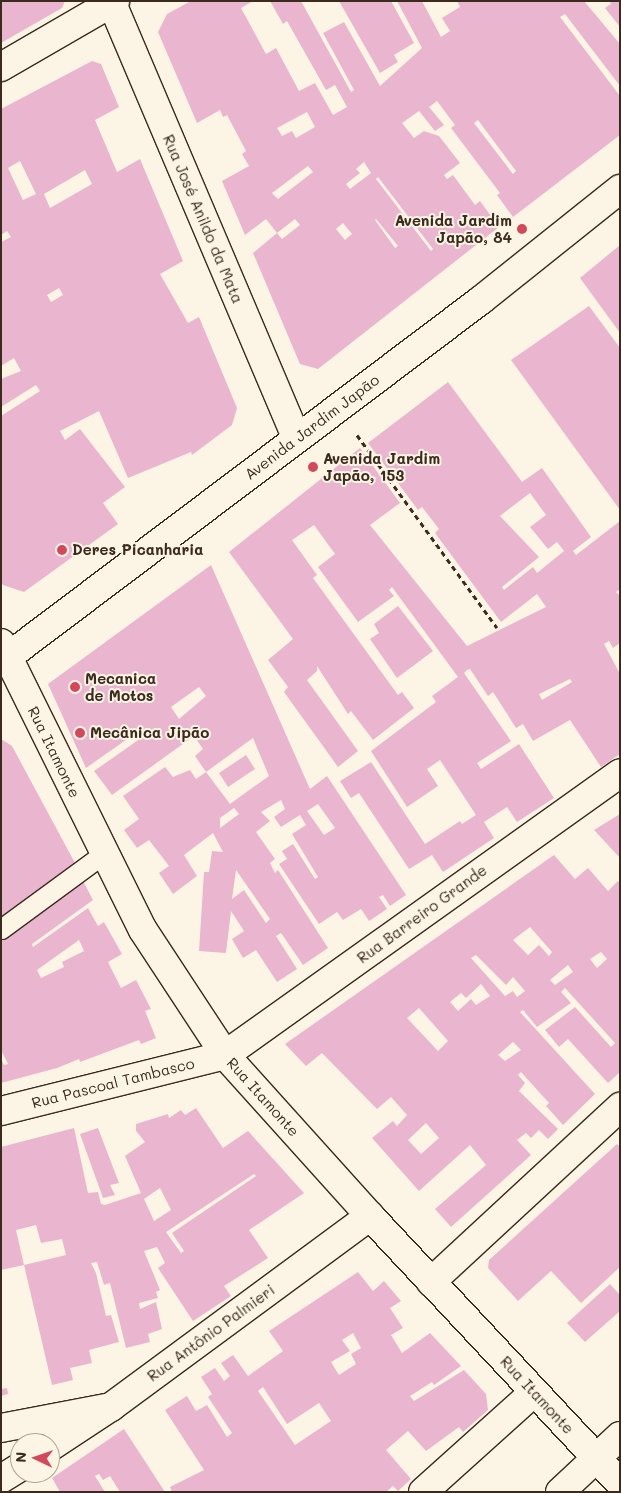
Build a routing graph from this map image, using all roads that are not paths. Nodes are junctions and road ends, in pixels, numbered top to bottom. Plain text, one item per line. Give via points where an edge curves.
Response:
1 (113, 2) edge
2 (1, 67) edge
3 (620, 189) edge
4 (296, 437) junction
5 (3, 654) edge
6 (620, 773) edge
7 (103, 854) junction
8 (1, 928) edge
9 (225, 1055) junction
10 (620, 1107) edge
11 (1, 1111) edge
12 (370, 1216) junction
13 (431, 1282) junction
14 (534, 1392) junction
15 (111, 1407) junction
16 (1, 1428) edge
17 (620, 1436) edge
18 (60, 1440) edge
19 (596, 1458) junction
20 (620, 1483) edge
21 (423, 1492) edge
22 (560, 1492) edge

1 - 2 street
1 - 4 street, Rua José Anildo da Mata
3 - 4 street, Avenida Jardim Japão via 481,300
4 - 5 street, Avenida Jardim Japão
5 - 7 street, Rua Itamonte
6 - 9 street, Rua Barreiro Grande
7 - 8 lane
7 - 9 street, Rua Itamonte via 143,930
9 - 11 street, Rua Pascoal Tambasco
9 - 12 street, Rua Itamonte
10 - 13 street
12 - 13 street, Rua Itamonte
12 - 15 street, Rua Antônio Palmieri
13 - 14 street, Rua Itamonte
14 - 19 street, Rua Itamonte
14 - 21 street
15 - 16 street
15 - 18 street, Rua Antônio Palmieri
17 - 19 street
19 - 20 street, Rua Itamonte
19 - 22 street

